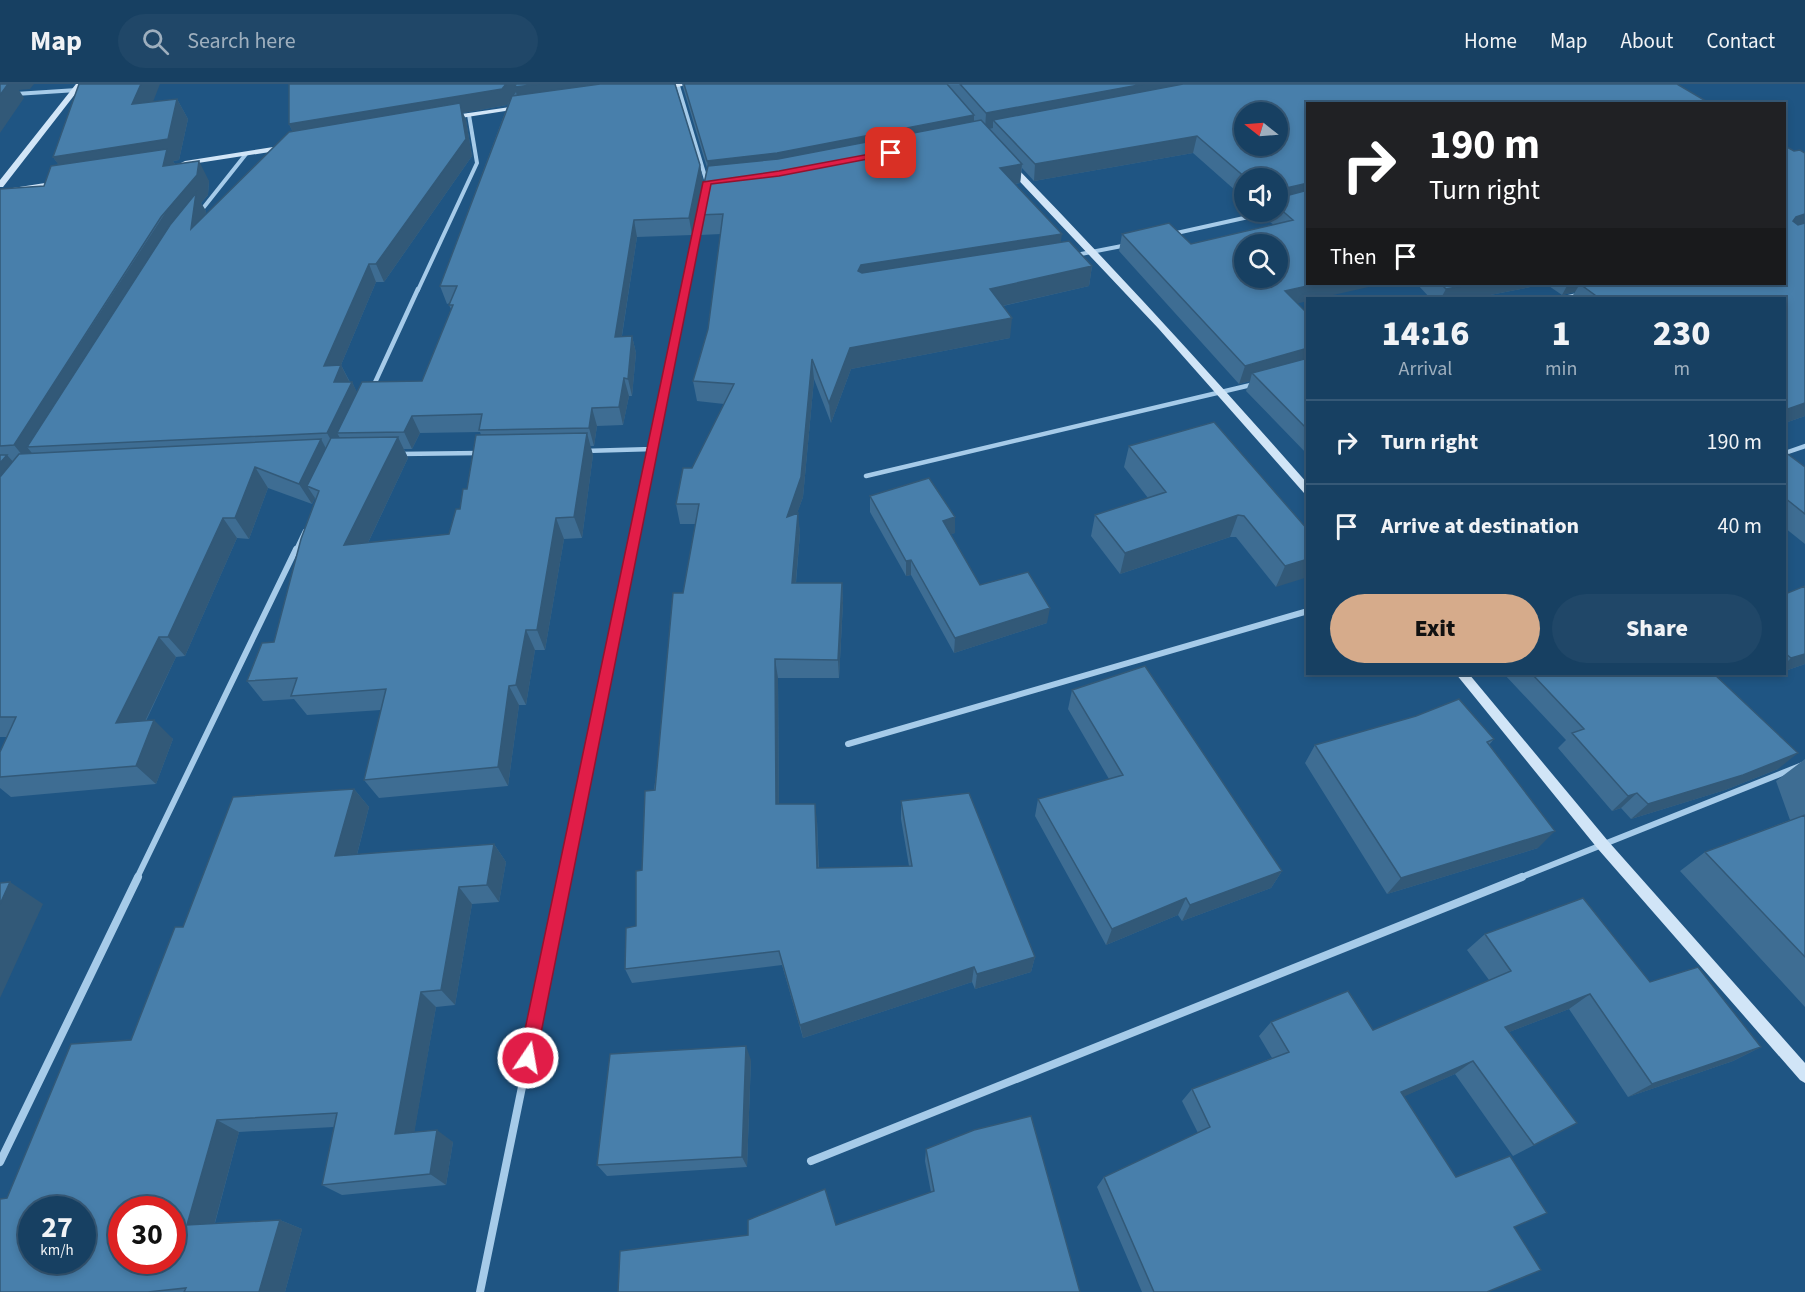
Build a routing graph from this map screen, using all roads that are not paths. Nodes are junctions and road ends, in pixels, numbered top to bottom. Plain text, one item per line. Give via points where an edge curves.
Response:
1 (689, 84) edge
2 (678, 86) junction
3 (81, 88) edge
4 (655, 89) edge
5 (0, 95) edge
6 (527, 107) edge
7 (469, 115) junction
8 (434, 121) edge
9 (293, 146) edge
10 (246, 154) junction
11 (1005, 161) edge
12 (176, 165) edge
13 (70, 181) edge
14 (717, 181) edge
15 (707, 182) junction
16 (0, 185) edge
17 (0, 192) edge
18 (705, 193) edge
19 (702, 205) edge
20 (198, 214) edge
21 (1234, 220) edge
22 (1161, 237) edge
23 (1139, 242) edge
24 (1095, 252) junction
25 (1071, 256) edge
26 (1587, 292) edge
27 (1569, 297) edge
28 (1266, 381) edge
29 (1223, 393) junction
30 (366, 401) edge
31 (1805, 447) edge
32 (653, 449) junction
33 (581, 451) edge
34 (485, 453) edge
35 (1786, 453) edge
36 (389, 454) edge
37 (866, 476) dead end
38 (1306, 489) edge
39 (310, 520) edge
40 (1306, 612) edge
41 (1463, 675) edge
42 (848, 744) dead end
43 (1805, 764) edge
44 (1603, 845) junction
45 (1805, 1075) edge
46 (811, 1161) dead end
47 (0, 1162) edge
48 (480, 1292) edge

1 - 2 main road
2 - 4 main road
2 - 15 street
3 - 5 street
3 - 16 main road
6 - 7 main road
7 - 8 main road
7 - 30 street via 477,163
9 - 10 main road
10 - 12 main road
10 - 20 street
11 - 24 main road
13 - 17 main road
14 - 15 street
15 - 18 street
19 - 32 street
21 - 22 street
23 - 24 street
24 - 25 street
24 - 29 main road
26 - 27 street
28 - 29 street
29 - 37 street
29 - 38 main road
31 - 35 street
32 - 33 street
32 - 48 street
34 - 36 street
39 - 47 street
40 - 42 street
41 - 44 main road
43 - 44 street
44 - 45 main road
44 - 46 street

